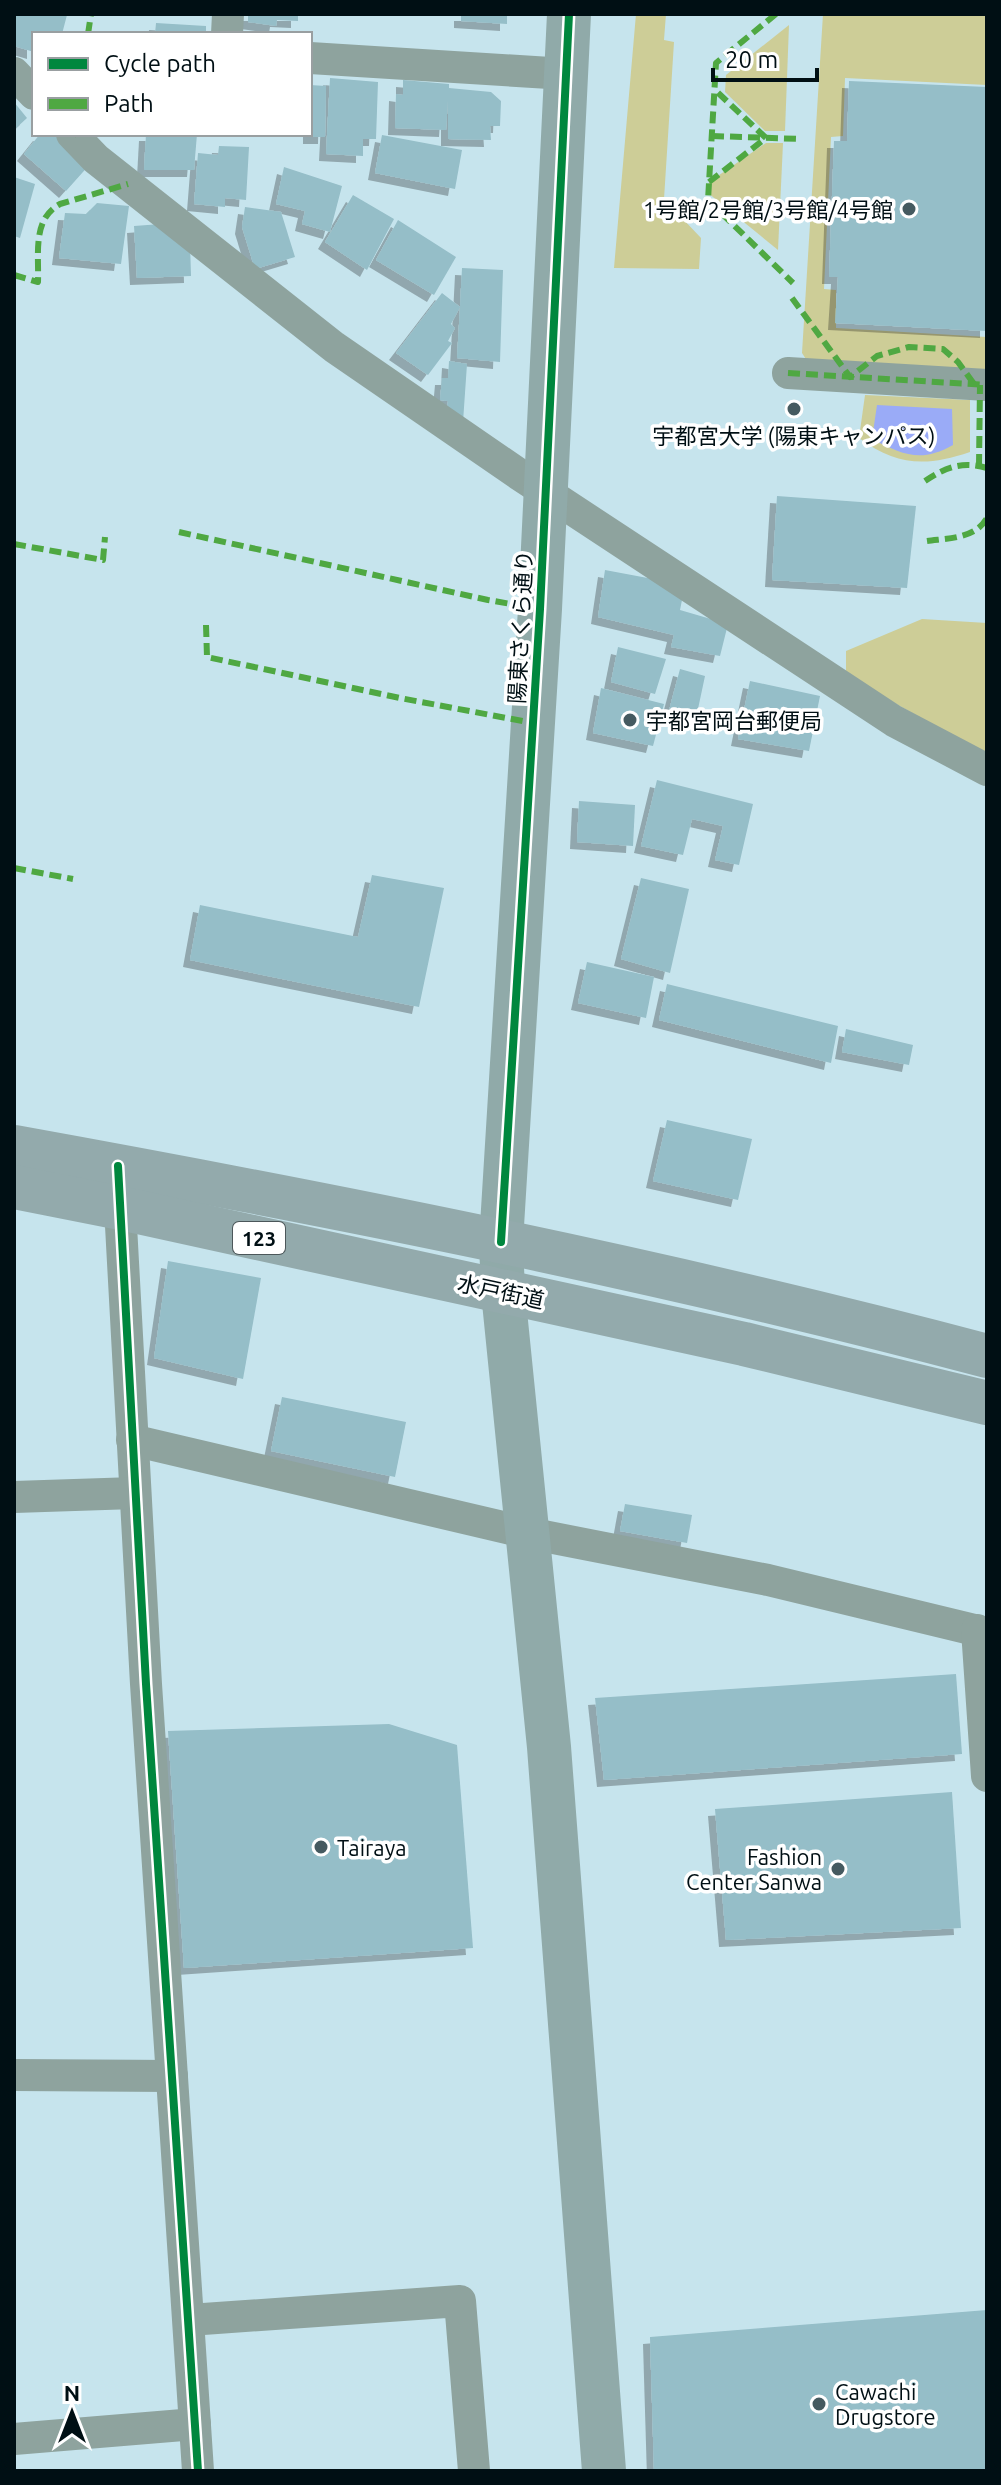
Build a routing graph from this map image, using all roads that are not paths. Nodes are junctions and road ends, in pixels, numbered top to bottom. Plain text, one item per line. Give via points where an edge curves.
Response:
1 (569, 14) edge
2 (312, 58) edge
3 (14, 73) edge
4 (566, 74) junction
5 (32, 92) edge
6 (74, 136) edge
7 (788, 373) dead end
8 (987, 385) edge
9 (544, 492) junction
10 (987, 770) edge
11 (14, 1147) edge
12 (14, 1187) edge
13 (119, 1187) junction
14 (501, 1242) junction
15 (503, 1292) junction
16 (987, 1356) edge
17 (987, 1403) edge
18 (132, 1440) junction
19 (135, 1493) junction
20 (14, 1497) edge
21 (528, 1533) junction
22 (982, 1631) edge
23 (987, 1776) edge
24 (14, 2075) edge
25 (172, 2076) junction
26 (189, 2320) junction
27 (195, 2424) junction
28 (14, 2439) edge
29 (198, 2471) edge
30 (474, 2471) edge
31 (604, 2471) edge

1 - 4 street, 陽東さくら通り
2 - 4 street
3 - 5 street
4 - 9 street, 陽東さくら通り
6 - 9 street via 334,347
7 - 8 street
9 - 10 street via 894,721
9 - 14 street, 陽東さくら通り
11 - 13 highway, 水戸街道 / 123
12 - 13 highway, 水戸街道 / 123
13 - 14 highway, 水戸街道 / 123
13 - 15 highway, 水戸街道 / 123
13 - 18 street
14 - 15 street, 陽東さくら通り
14 - 16 highway, 水戸街道 / 123
15 - 17 highway, 水戸街道 / 123
15 - 21 street, 陽東さくら通り
18 - 19 street
18 - 21 street
19 - 20 street
19 - 25 street
21 - 22 street via 768,1580
21 - 31 street, 陽東さくら通り
22 - 23 street
24 - 25 street
25 - 26 street
26 - 27 street
26 - 30 street via 460,2301
27 - 28 street
27 - 29 street

